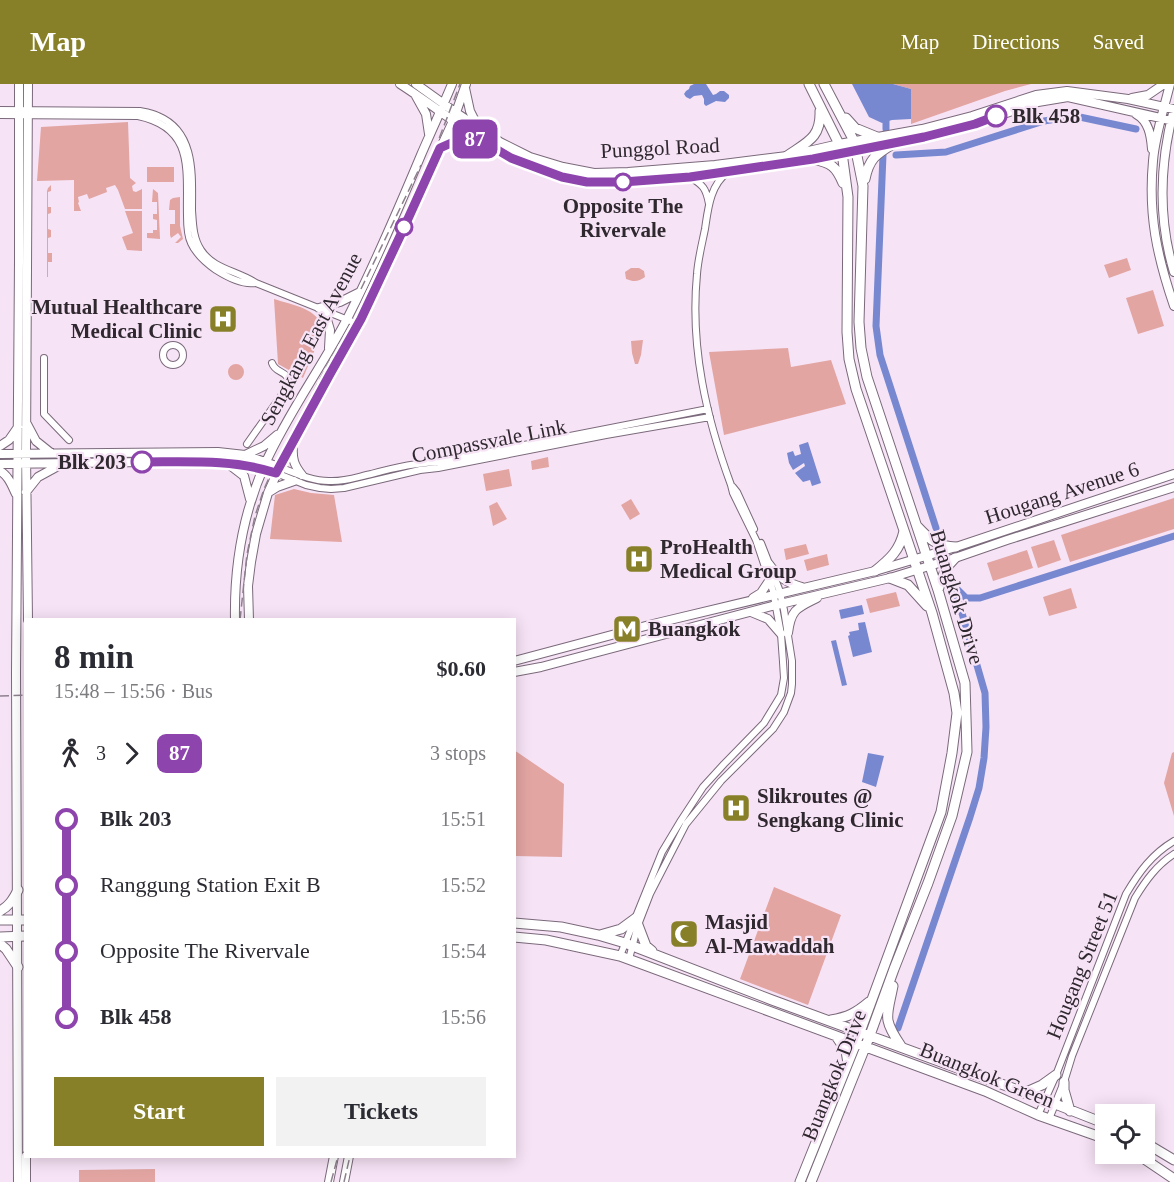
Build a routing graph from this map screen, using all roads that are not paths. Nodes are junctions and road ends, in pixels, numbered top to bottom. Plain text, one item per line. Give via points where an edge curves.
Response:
1 (19, 84) edge
2 (28, 84) edge
3 (400, 84) edge
4 (416, 84) edge
5 (452, 84) edge
6 (808, 84) edge
7 (824, 84) edge
8 (1164, 84) edge
9 (1170, 84) edge
10 (466, 86) edge
11 (415, 94) junction
12 (1128, 99) junction
13 (820, 106) junction
14 (1164, 107) junction
15 (442, 108) junction
16 (837, 108) junction
17 (1174, 109) edge
18 (0, 110) edge
19 (1130, 111) junction
20 (24, 112) junction
21 (0, 115) edge
22 (454, 116) junction
23 (1162, 117) junction
24 (1173, 120) edge
25 (479, 128) junction
26 (429, 137) junction
27 (877, 137) junction
28 (479, 139) junction
29 (893, 144) junction
30 (855, 146) junction
31 (440, 148) junction
32 (840, 148) junction
33 (1174, 148) edge
34 (787, 156) junction
35 (813, 159) junction
36 (1165, 159) junction
37 (1153, 160) junction
38 (729, 172) junction
39 (690, 177) junction
40 (863, 186) junction
41 (848, 196) junction
42 (709, 204) junction
43 (1174, 272) edge
44 (361, 292) junction
45 (1174, 306) edge
46 (322, 309) junction
47 (347, 319) junction
48 (358, 324) junction
49 (328, 351) junction
50 (44, 358) dead end
51 (272, 363) dead end
52 (708, 409) junction
53 (710, 417) junction
54 (22, 424) junction
55 (282, 431) junction
56 (294, 439) junction
57 (69, 440) dead end
58 (247, 444) dead end
59 (0, 446) edge
60 (51, 453) junction
61 (0, 454) edge
62 (245, 455) junction
63 (22, 459) junction
64 (62, 463) junction
65 (0, 464) edge
66 (225, 464) junction
67 (265, 465) junction
68 (278, 470) junction
69 (0, 471) edge
70 (1174, 474) edge
71 (298, 478) junction
72 (731, 485) junction
73 (1174, 487) edge
74 (26, 492) junction
75 (268, 493) junction
76 (18, 497) junction
77 (251, 503) junction
78 (915, 525) junction
79 (904, 531) junction
80 (956, 547) junction
81 (956, 558) junction
82 (928, 561) junction
83 (769, 564) junction
84 (915, 565) junction
85 (875, 571) junction
86 (890, 578) junction
87 (769, 581) junction
88 (806, 588) junction
89 (938, 590) junction
90 (828, 592) junction
91 (777, 594) junction
92 (748, 602) junction
93 (779, 605) junction
94 (751, 612) junction
95 (932, 613) junction
96 (28, 618) edge
97 (235, 618) edge
98 (249, 618) edge
99 (785, 633) junction
100 (516, 660) edge
101 (516, 672) edge
102 (21, 691) edge
103 (21, 707) edge
104 (721, 781) junction
105 (703, 787) junction
106 (705, 801) junction
107 (690, 805) junction
108 (1174, 841) edge
109 (1174, 854) edge
110 (18, 891) junction
111 (0, 911) edge
112 (0, 920) edge
113 (22, 920) edge
114 (637, 921) junction
115 (516, 923) edge
116 (598, 935) junction
117 (22, 936) edge
118 (0, 937) edge
119 (516, 937) edge
120 (0, 944) edge
121 (629, 945) junction
122 (655, 954) junction
123 (625, 957) junction
124 (18, 967) junction
125 (894, 969) junction
126 (871, 1000) junction
127 (829, 1020) junction
128 (860, 1032) junction
129 (870, 1035) junction
130 (836, 1036) junction
131 (856, 1043) junction
132 (901, 1046) junction
133 (866, 1047) junction
134 (884, 1054) junction
135 (848, 1063) junction
136 (858, 1065) junction
137 (1056, 1075) junction
138 (1064, 1082) junction
139 (1024, 1093) junction
140 (1045, 1100) junction
141 (1055, 1104) junction
142 (1070, 1110) junction
143 (1038, 1115) junction
144 (1049, 1119) junction
145 (1095, 1120) edge
146 (1095, 1135) edge
147 (1155, 1149) edge
148 (26, 1158) edge
149 (334, 1158) edge
150 (349, 1158) edge
151 (1174, 1160) edge
152 (1152, 1164) edge
153 (1174, 1179) edge
154 (18, 1182) edge
155 (26, 1182) edge
156 (329, 1182) edge
157 (344, 1182) edge
158 (800, 1182) edge
159 (811, 1182) edge

1 - 20 main road
2 - 20 main road
3 - 11 main road, Punggol Road
4 - 15 main road, Punggol Road
5 - 15 main road, Sengkang East Avenue
6 - 13 main road, Buangkok Drive
7 - 16 main road, Buangkok Drive
8 - 12 main road via 1148,94
9 - 14 main road
10 - 22 main road, Sengkang East Avenue
10 - 25 main road via 470,111
11 - 15 main road, Punggol Road
11 - 26 main road via 426,114
12 - 14 main road
12 - 27 main road via 1067,91 1036,95 964,118
13 - 32 main road, Buangkok Drive
13 - 34 main road via 816,133
14 - 17 main road
14 - 23 main road
15 - 22 main road, Punggol Road
15 - 26 main road, Sengkang East Avenue
16 - 27 main road via 855,128
16 - 30 main road, Buangkok Drive
17 - 24 main road
18 - 20 street
19 - 23 main road
19 - 29 main road via 1068,97
19 - 37 main road via 1146,122
20 - 21 street
20 - 46 street via 138,116 162,124 176,138 185,157 187,227 199,255 220,273
20 - 54 main road
22 - 25 main road, Punggol Road
22 - 28 main road, Punggol Road
22 - 31 main road, Sengkang East Avenue
23 - 24 main road
23 - 37 main road
24 - 36 main road
25 - 34 main road, Punggol Road via 530,157 594,173
26 - 44 main road, Sengkang East Avenue
27 - 30 main road
28 - 31 main road via 458,140
28 - 39 main road, Punggol Road via 522,163 587,182
29 - 30 main road
29 - 40 main road via 871,159
30 - 32 main road, Punggol Road
30 - 40 main road, Buangkok Drive
31 - 48 main road, Sengkang East Avenue
32 - 34 main road, Punggol Road
32 - 35 main road, Punggol Road
32 - 41 main road, Buangkok Drive
33 - 36 main road
35 - 38 main road, Punggol Road
35 - 41 main road via 827,162 839,172
36 - 43 main road via 1162,210
37 - 45 main road via 1151,211
38 - 39 main road, Punggol Road
38 - 42 street via 718,182
39 - 42 street via 704,188
40 - 78 main road, Buangkok Drive via 861,348
41 - 79 main road, Buangkok Drive via 849,359
42 - 52 street via 695,299 698,360
44 - 46 main road
44 - 47 main road, Sengkang East Avenue
46 - 47 street
46 - 49 main road via 330,330
47 - 48 street
47 - 49 main road, Sengkang East Avenue
48 - 56 main road, Sengkang East Avenue
49 - 55 main road, Sengkang East Avenue
50 - 57 street via 44,414
51 - 58 street via 286,375 288,386
52 - 53 street
52 - 71 street, Compassvale Link via 351,479 332,482
53 - 71 street, Compassvale Link via 420,470 344,488 320,489
53 - 72 street
54 - 59 main road
54 - 60 main road
54 - 63 main road
55 - 62 main road
55 - 67 main road, Sengkang East Avenue
56 - 68 main road, Sengkang East Avenue
56 - 71 main road via 292,458
60 - 62 main road
60 - 63 main road
61 - 63 main road
62 - 67 main road
63 - 64 main road
63 - 65 main road
63 - 74 main road
63 - 76 main road
64 - 66 main road
64 - 74 main road via 38,477
66 - 67 main road
66 - 77 main road via 244,476
67 - 68 main road
67 - 77 main road, Sengkang East Avenue
68 - 71 street, Compassvale Link
68 - 75 main road, Sengkang East Avenue
69 - 76 main road
70 - 80 main road, Hougang Avenue 6
71 - 75 main road
72 - 83 street
72 - 87 street via 756,540
73 - 81 main road, Hougang Avenue 6
74 - 96 main road
75 - 98 main road, Sengkang East Avenue via 250,562
76 - 102 main road
77 - 97 main road, Sengkang East Avenue via 238,560
78 - 80 main road via 934,543
78 - 82 main road, Buangkok Drive
79 - 84 main road, Buangkok Drive
79 - 85 main road via 896,552
80 - 82 main road, Hougang Avenue 6
81 - 82 main road, Hougang Avenue 6
81 - 89 main road via 946,568
82 - 84 main road
82 - 89 main road, Buangkok Drive
83 - 88 main road via 778,576
83 - 91 street
84 - 85 main road
84 - 86 main road
84 - 95 main road, Buangkok Drive
85 - 88 main road
86 - 90 main road
86 - 95 main road via 908,585
87 - 91 street
87 - 92 main road
88 - 91 main road
89 - 125 main road, Buangkok Drive via 965,683 968,752 952,816
90 - 93 main road
90 - 99 main road via 794,612
91 - 92 main road
91 - 93 street
92 - 100 main road
93 - 94 main road
93 - 99 street
94 - 99 main road
94 - 101 main road
95 - 126 main road, Buangkok Drive via 957,713 952,753 941,812
99 - 104 street via 792,661 792,684 784,712 773,729
99 - 105 street via 784,678 776,706
102 - 103 main road
103 - 110 main road
104 - 105 street
104 - 106 street
105 - 107 street
106 - 107 street via 699,799
106 - 114 street via 686,824
107 - 114 street via 662,852
108 - 137 street, Hougang Street 51 via 1140,870 1126,894
109 - 138 street, Hougang Street 51 via 1155,869 1136,898
110 - 111 main road
110 - 113 main road
112 - 113 main road
113 - 117 main road
114 - 116 main road
114 - 121 street
114 - 122 main road via 646,946
115 - 116 main road, Buangkok Green
116 - 121 main road, Buangkok Green
117 - 118 main road
117 - 124 main road
119 - 123 main road, Buangkok Green
120 - 124 main road
121 - 122 main road, Buangkok Green
121 - 123 street
122 - 127 main road, Buangkok Green
123 - 130 main road, Buangkok Green
124 - 154 main road
125 - 129 main road, Buangkok Drive
125 - 132 main road via 887,1017
126 - 127 main road via 859,1011
126 - 128 main road, Buangkok Drive
127 - 128 main road, Buangkok Green
128 - 129 main road, Buangkok Green
128 - 131 main road, Buangkok Drive
129 - 132 main road, Buangkok Green
129 - 133 main road, Buangkok Drive
130 - 131 main road, Buangkok Green
130 - 135 main road via 846,1051
131 - 133 main road, Buangkok Green
131 - 135 main road, Buangkok Drive
132 - 139 main road, Buangkok Green
133 - 134 main road, Buangkok Green
133 - 136 main road, Buangkok Drive
134 - 136 main road
134 - 143 main road, Buangkok Green
135 - 158 main road, Buangkok Drive
136 - 159 main road, Buangkok Drive
137 - 139 main road
137 - 140 street, Hougang Street 51
138 - 141 street, Hougang Street 51
138 - 142 main road
139 - 140 main road, Buangkok Green
140 - 141 main road, Buangkok Green
140 - 143 street, Hougang Street 51
141 - 142 main road, Buangkok Green
141 - 144 street, Hougang Street 51
142 - 145 main road, Buangkok Green
143 - 144 main road, Buangkok Green
144 - 146 main road, Buangkok Green
147 - 151 main road
148 - 155 main road
149 - 156 main road
150 - 157 main road
152 - 153 main road

